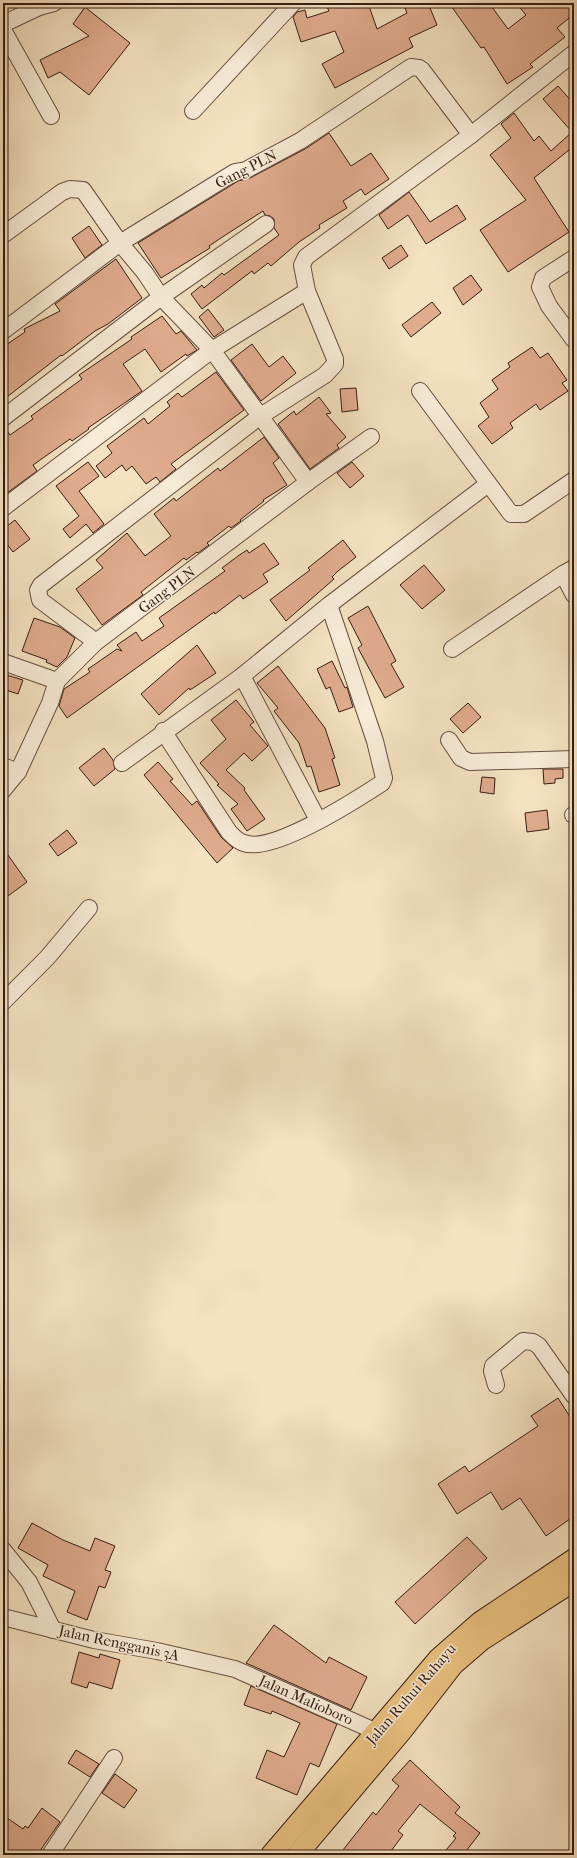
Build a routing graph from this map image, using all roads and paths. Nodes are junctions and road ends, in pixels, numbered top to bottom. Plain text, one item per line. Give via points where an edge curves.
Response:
1 (54, 3) edge
2 (293, 3) edge
3 (3, 24) edge
4 (3, 30) edge
5 (574, 54) edge
6 (193, 111) dead end
7 (51, 116) dead end
8 (471, 134) junction
9 (266, 224) dead end
10 (3, 235) edge
11 (120, 244) junction
12 (574, 258) edge
13 (307, 291) junction
14 (161, 297) junction
15 (3, 331) edge
16 (574, 340) edge
17 (212, 350) junction
18 (420, 391) dead end
19 (259, 417) junction
20 (3, 418) edge
21 (371, 437) dead end
22 (574, 480) edge
23 (308, 482) junction
24 (488, 484) junction
25 (3, 508) edge
26 (569, 571) edge
27 (574, 595) edge
28 (329, 605) junction
29 (96, 642) junction
30 (452, 649) dead end
31 (3, 662) edge
32 (242, 676) junction
33 (57, 681) junction
34 (164, 731) junction
35 (449, 740) dead end
36 (574, 759) edge
37 (122, 763) dead end
38 (3, 766) edge
39 (18, 772) junction
40 (3, 790) edge
41 (318, 820) junction
42 (89, 908) dead end
43 (3, 1002) edge
44 (496, 1385) dead end
45 (574, 1396) edge
46 (3, 1550) edge
47 (574, 1559) edge
48 (574, 1581) edge
49 (3, 1617) edge
50 (53, 1630) junction
51 (235, 1669) joint
52 (377, 1732) junction
53 (114, 1758) dead end
54 (50, 1855) edge
55 (271, 1855) edge
56 (297, 1855) edge

1 - 3 street via 39,7
2 - 6 street
4 - 7 street
5 - 8 street
8 - 11 street, Gang PLN via 422,70 411,67 300,141 246,170 235,172
8 - 13 street via 306,257 302,265
9 - 14 street
10 - 11 street via 62,192 78,188 83,190
11 - 14 street via 145,273
11 - 15 street, Gang PLN
12 - 16 street via 543,278 540,287 549,306
13 - 17 street
13 - 19 street via 335,358 335,364 326,375
14 - 17 street
14 - 20 street
17 - 19 street
17 - 25 street
18 - 24 street
19 - 23 street
19 - 29 street via 41,585 38,590 40,600
21 - 23 street, Gang PLN
22 - 24 street via 518,516 508,511
23 - 29 street, Gang PLN
24 - 28 street
26 - 27 street
26 - 30 street
28 - 32 street
28 - 41 street via 375,741 384,778 382,784
29 - 33 street, Gang PLN
31 - 33 street
32 - 34 street
32 - 41 street
33 - 39 street, Gang PLN via 50,703
34 - 37 street
34 - 41 street via 229,832 244,844 258,844 291,835
35 - 36 street via 461,758 470,762
38 - 39 street
39 - 40 street, Gang PLN
42 - 43 street via 47,958
44 - 45 street via 493,1366 523,1341 533,1342
46 - 50 street via 29,1582
47 - 52 main road, Jalan Ruhui Rahayu via 459,1639 439,1658
48 - 56 main road, Jalan Ruhui Rahayu via 482,1640 453,1665 401,1732
49 - 50 street, Jalan Rengganis 3A
50 - 51 street, Jalan Rengganis 3A
51 - 52 street, Jalan Malioboro
52 - 55 main road, Jalan Ruhui Rahayu
53 - 54 street

